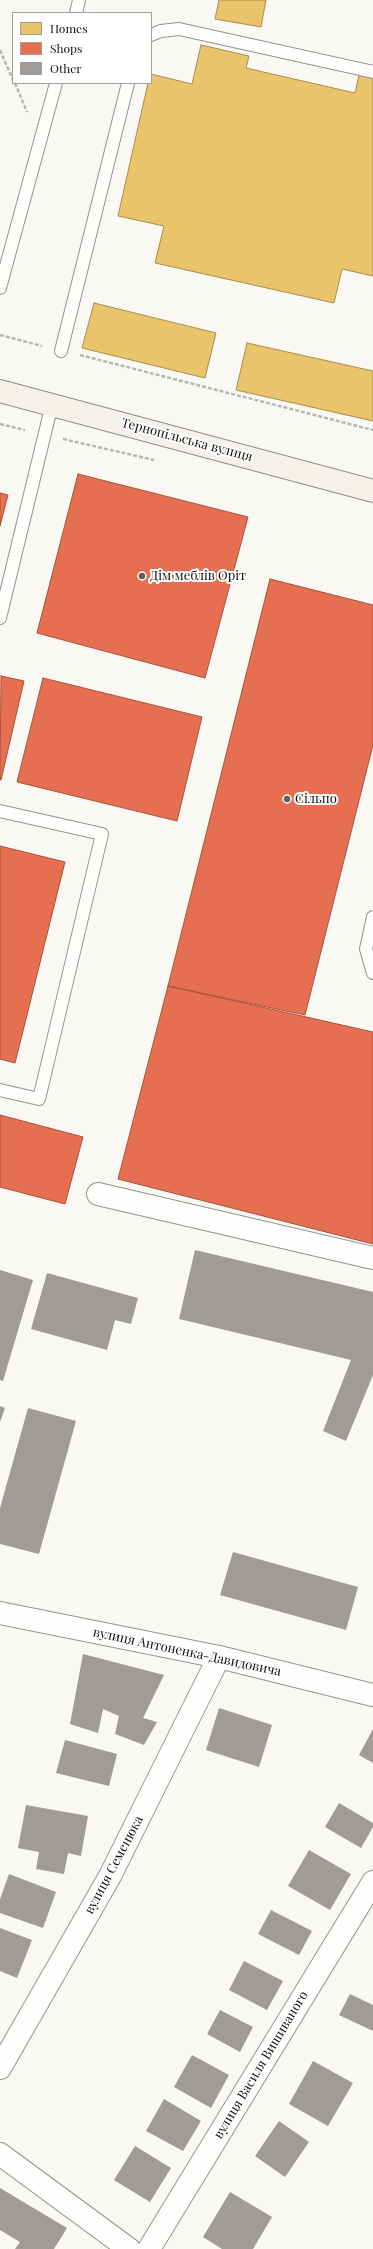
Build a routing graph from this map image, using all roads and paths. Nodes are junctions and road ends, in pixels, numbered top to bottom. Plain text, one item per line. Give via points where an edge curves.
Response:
1 (79, 0) edge
2 (76, 12) edge
3 (152, 35) edge
4 (0, 50) edge
5 (373, 72) edge
6 (12, 78) edge
7 (56, 84) edge
8 (128, 84) edge
9 (0, 288) edge
10 (0, 335) edge
11 (61, 350) junction
12 (0, 391) edge
13 (52, 404) junction
14 (373, 430) edge
15 (373, 490) edge
16 (0, 618) edge
17 (0, 811) edge
18 (373, 917) edge
19 (373, 973) edge
20 (0, 1090) edge
21 (98, 1194) dead end
22 (373, 1258) edge
23 (0, 1613) edge
24 (219, 1657) junction
25 (373, 1695) edge
26 (373, 1882) edge
27 (0, 2068) edge
28 (0, 2154) edge
29 (129, 2249) edge
30 (149, 2249) edge

1 - 2 lane
3 - 5 lane via 179,29
4 - 6 path
7 - 9 lane
8 - 11 lane
10 - 11 path
11 - 14 path
12 - 13 main road, Тернопільська вулиця
13 - 15 main road, Тернопільська вулиця
13 - 16 lane
17 - 20 lane via 102,834 39,1099
18 - 19 lane via 366,950
21 - 22 street
23 - 24 street, вулиця Антоненка-Давидовича
24 - 25 street, вулиця Антоненка-Давидовича
24 - 27 street, вулиця Семенюка via 110,1876
26 - 30 street, вулиця Василя Вишиваного
28 - 29 street

